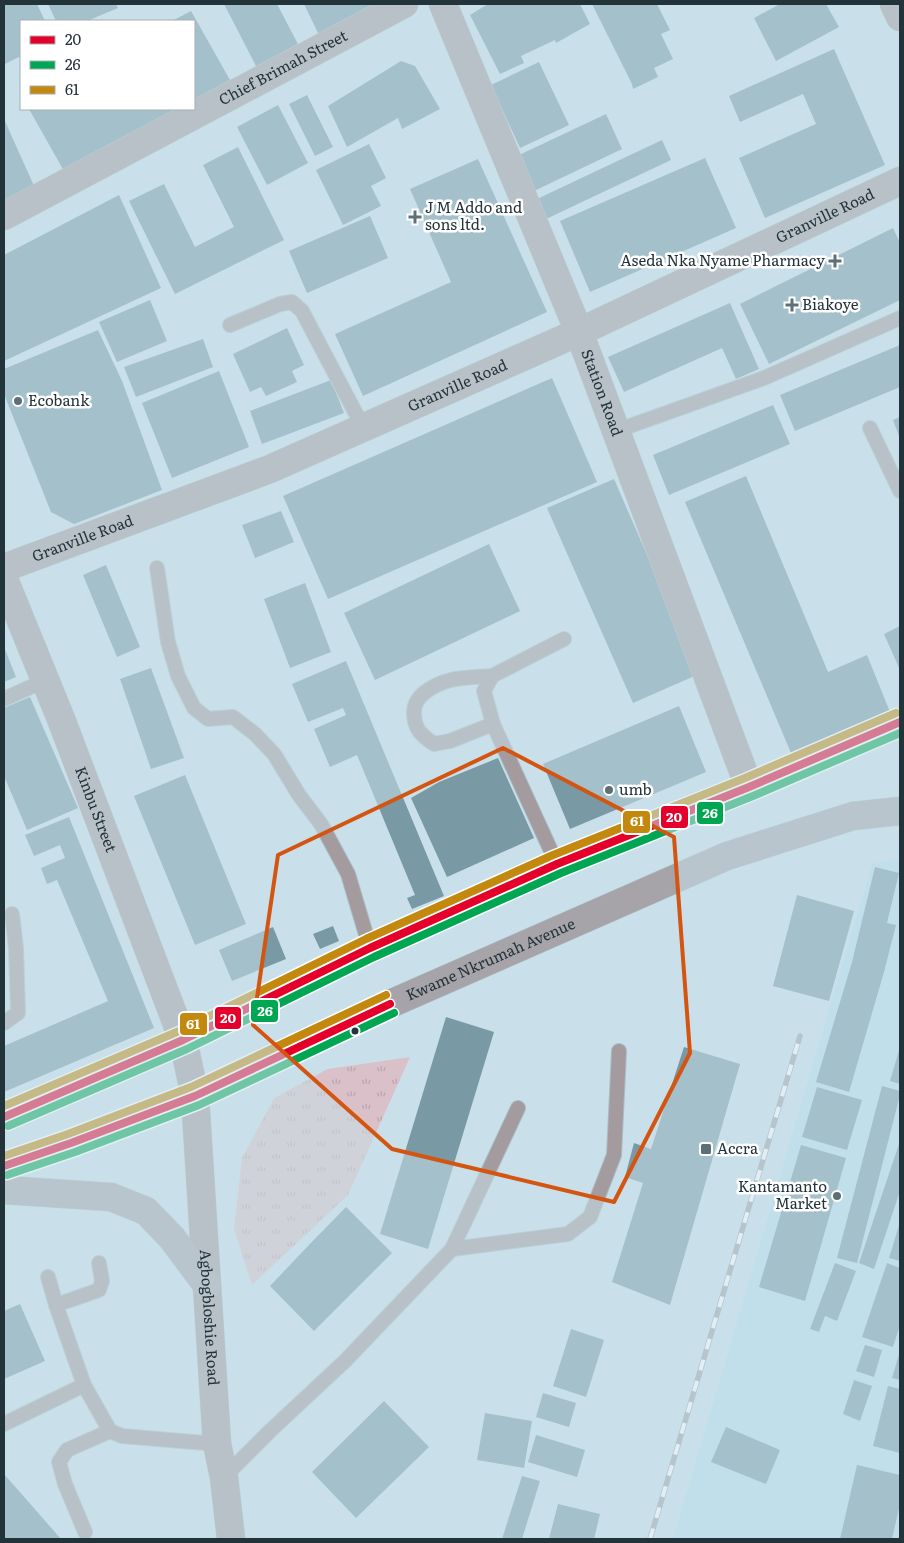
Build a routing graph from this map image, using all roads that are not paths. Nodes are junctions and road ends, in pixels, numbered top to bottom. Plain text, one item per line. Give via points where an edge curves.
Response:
1 (404, 4) edge
2 (443, 4) edge
3 (894, 4) edge
4 (900, 17) edge
5 (900, 181) edge
6 (4, 216) edge
7 (900, 318) edge
8 (230, 325) dead end
9 (580, 332) junction
10 (363, 428) junction
11 (870, 428) dead end
12 (616, 431) junction
13 (900, 491) edge
14 (4, 568) edge
15 (157, 568) dead end
16 (4, 579) edge
17 (564, 639) dead end
18 (492, 676) junction
19 (46, 680) junction
20 (4, 699) edge
21 (900, 722) edge
22 (493, 724) junction
23 (749, 787) junction
24 (900, 812) edge
25 (557, 864) junction
26 (12, 914) dead end
27 (370, 948) junction
28 (4, 1023) edge
29 (183, 1040) junction
30 (619, 1051) dead end
31 (195, 1096) junction
32 (518, 1108) dead end
33 (4, 1117) edge
34 (4, 1166) edge
35 (4, 1190) edge
36 (452, 1249) junction
37 (99, 1263) dead end
38 (48, 1277) dead end
39 (207, 1286) junction
40 (56, 1305) junction
41 (84, 1385) junction
42 (4, 1424) edge
43 (110, 1431) junction
44 (218, 1444) junction
45 (224, 1477) junction
46 (85, 1532) dead end
47 (223, 1534) edge

1 - 6 street, Chief Brimah Street
2 - 9 street, Station Road
3 - 4 street
5 - 9 street, Granville Road
7 - 12 lane via 764,378
8 - 10 lane via 292,302 302,311
9 - 10 street, Granville Road
9 - 12 street, Station Road
10 - 14 street, Granville Road via 270,469
11 - 13 lane
12 - 23 street, Station Road
15 - 27 lane via 168,642 178,676 194,708 208,719 233,717 274,754 321,824 348,874
16 - 19 street, Kinbu Street
17 - 18 lane
18 - 22 lane via 484,691
18 - 22 lane via 441,682 418,698 414,706 414,720 420,734 434,744
19 - 20 lane
19 - 29 street, Kinbu Street
21 - 23 main road
22 - 25 lane
23 - 25 main road
24 - 31 main road, Kwame Nkrumah Avenue via 854,816 727,856 390,1004
25 - 27 main road
26 - 28 lane via 18,1014
27 - 29 main road
29 - 31 street, Kinbu Street
29 - 33 main road
30 - 36 lane via 614,1155 590,1216 568,1234
31 - 34 main road, Kwame Nkrumah Avenue
31 - 39 street, Agbogbloshie Road
32 - 36 lane
35 - 39 main road via 111,1197 146,1211 172,1238
36 - 45 lane via 345,1361
37 - 40 lane via 102,1281 99,1290
38 - 40 lane
39 - 44 street, Agbogbloshie Road
40 - 41 lane
41 - 42 lane
41 - 43 lane
43 - 44 lane via 122,1436
43 - 46 lane via 66,1450 59,1462
44 - 45 street, Agbogbloshie Road
45 - 47 street, Agbogbloshie Road

